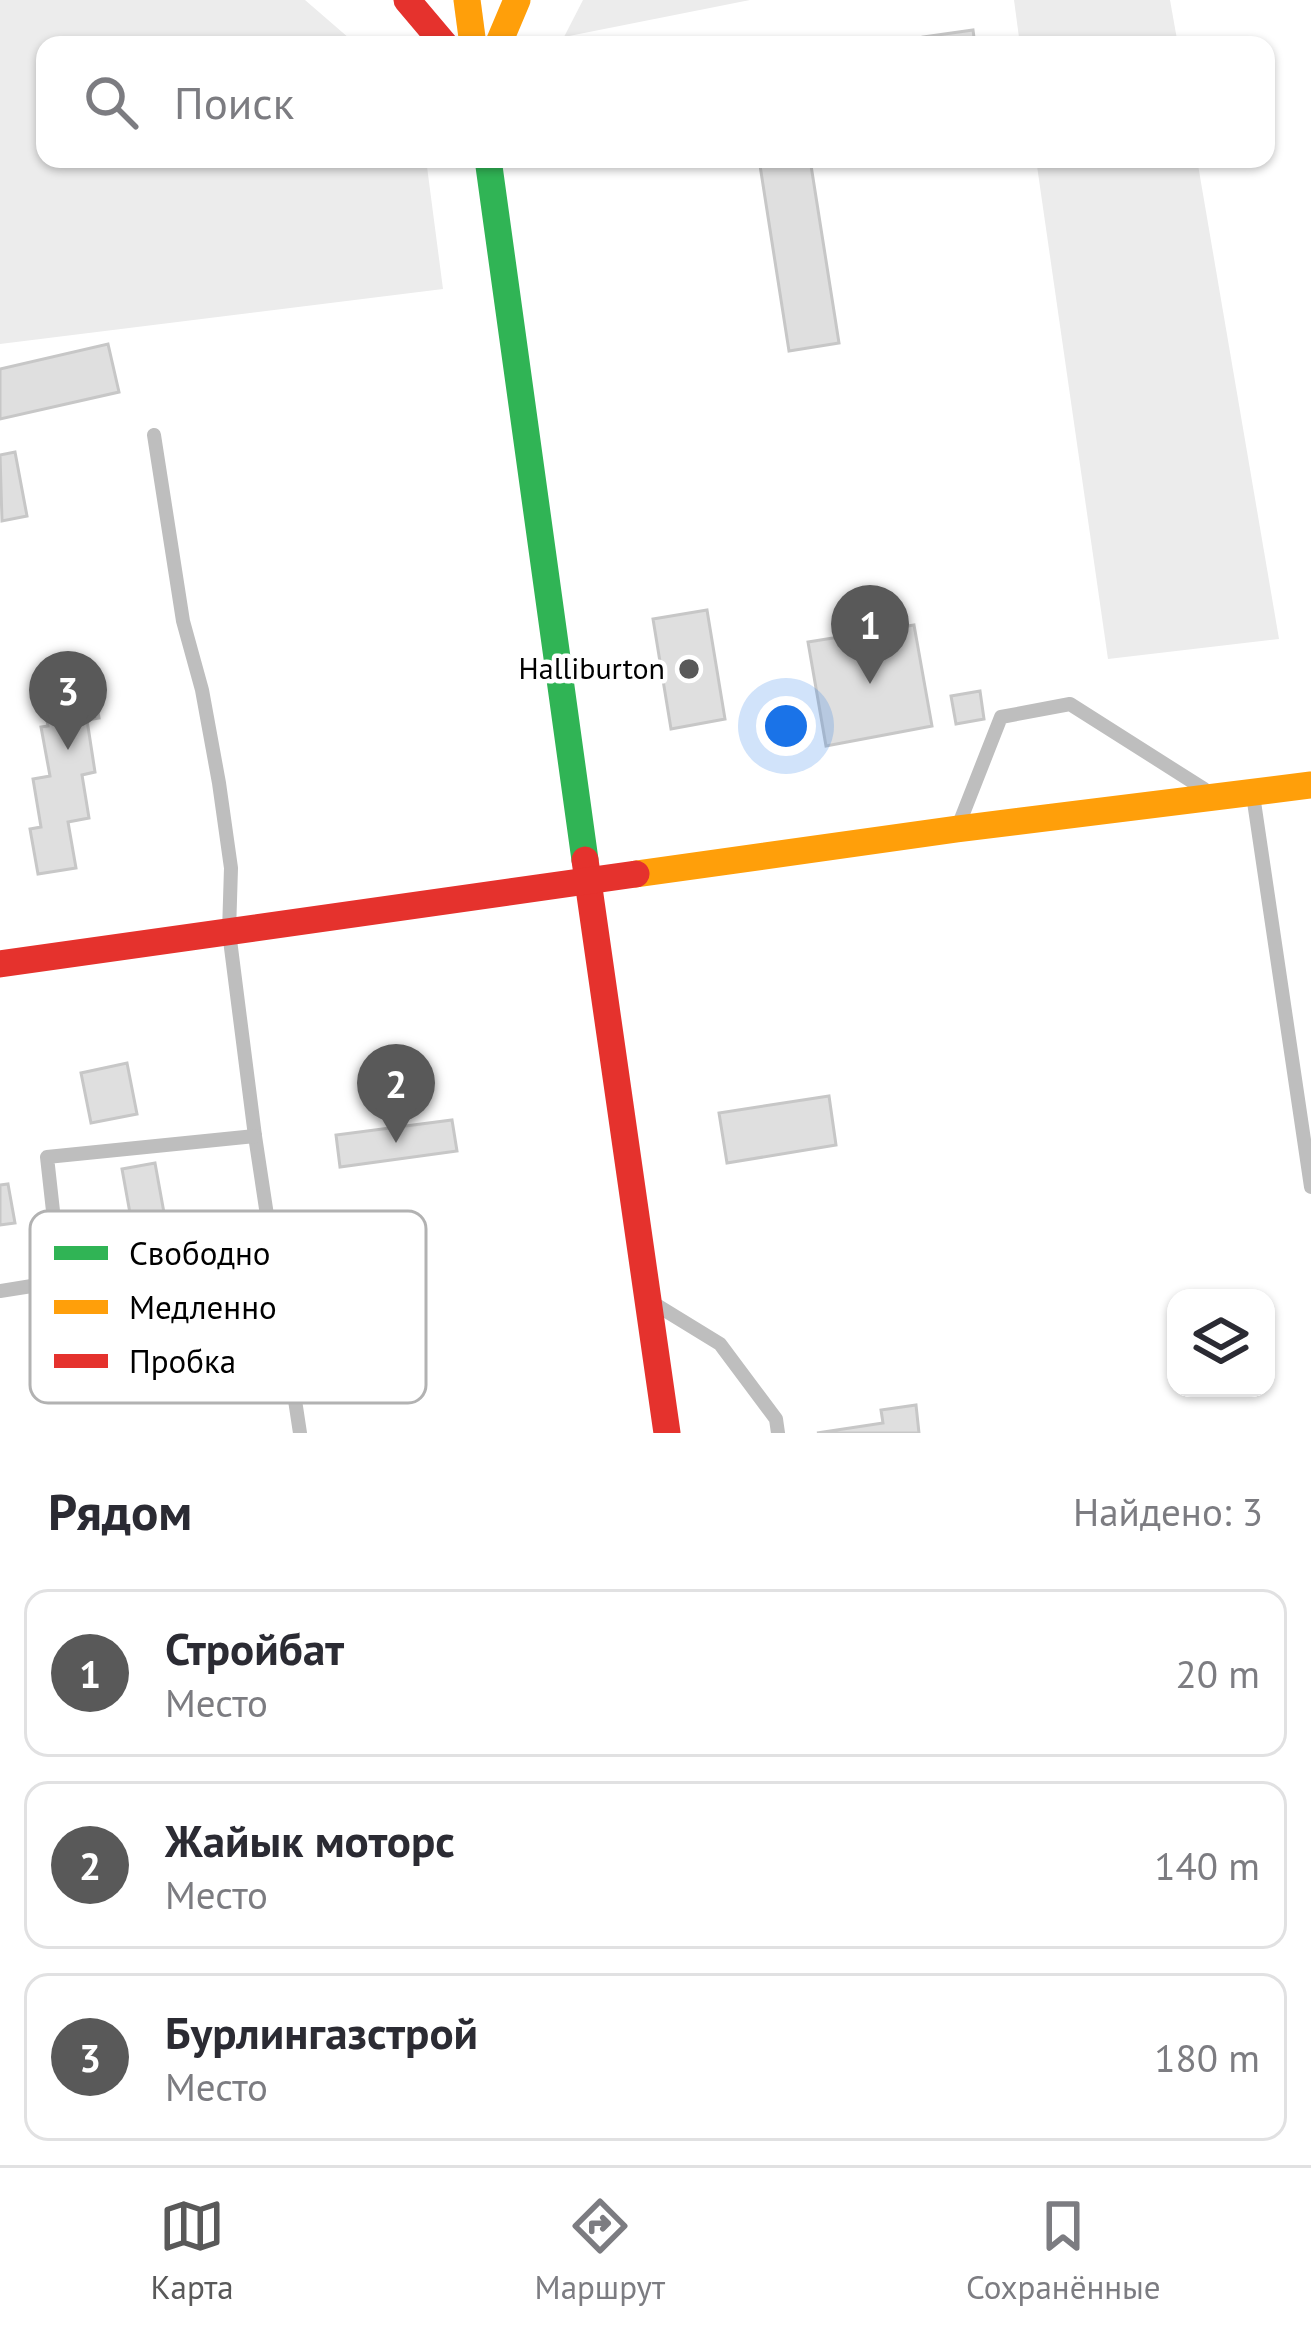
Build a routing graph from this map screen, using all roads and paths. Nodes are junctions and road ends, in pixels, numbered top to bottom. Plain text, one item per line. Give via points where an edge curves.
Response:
1 (407, 0) edge
2 (467, 0) edge
3 (517, 0) edge
4 (437, 36) edge
5 (472, 36) edge
6 (502, 36) edge
7 (489, 168) edge
8 (154, 435) dead end
9 (1311, 785) edge
10 (1253, 794) junction
11 (1215, 796) junction
12 (957, 829) junction
13 (587, 881) junction
14 (229, 932) junction
15 (0, 964) edge
16 (255, 1136) junction
17 (1311, 1187) edge
18 (53, 1211) edge
19 (266, 1211) edge
20 (30, 1287) edge
21 (0, 1292) edge
22 (647, 1299) junction
23 (295, 1403) edge
24 (300, 1433) edge
25 (667, 1433) edge
26 (778, 1433) edge

1 - 4 main road
2 - 5 main road
3 - 6 main road
7 - 13 main road
8 - 14 lane via 182,621 219,784 231,868
9 - 10 main road
10 - 11 main road
10 - 17 lane
11 - 12 main road
11 - 12 lane via 1070,704 1001,717
12 - 13 main road
13 - 14 main road
13 - 22 main road
14 - 15 main road
14 - 16 lane
16 - 18 lane via 47,1157
16 - 19 lane
20 - 21 lane
22 - 25 main road
22 - 26 lane via 720,1344
23 - 24 lane

